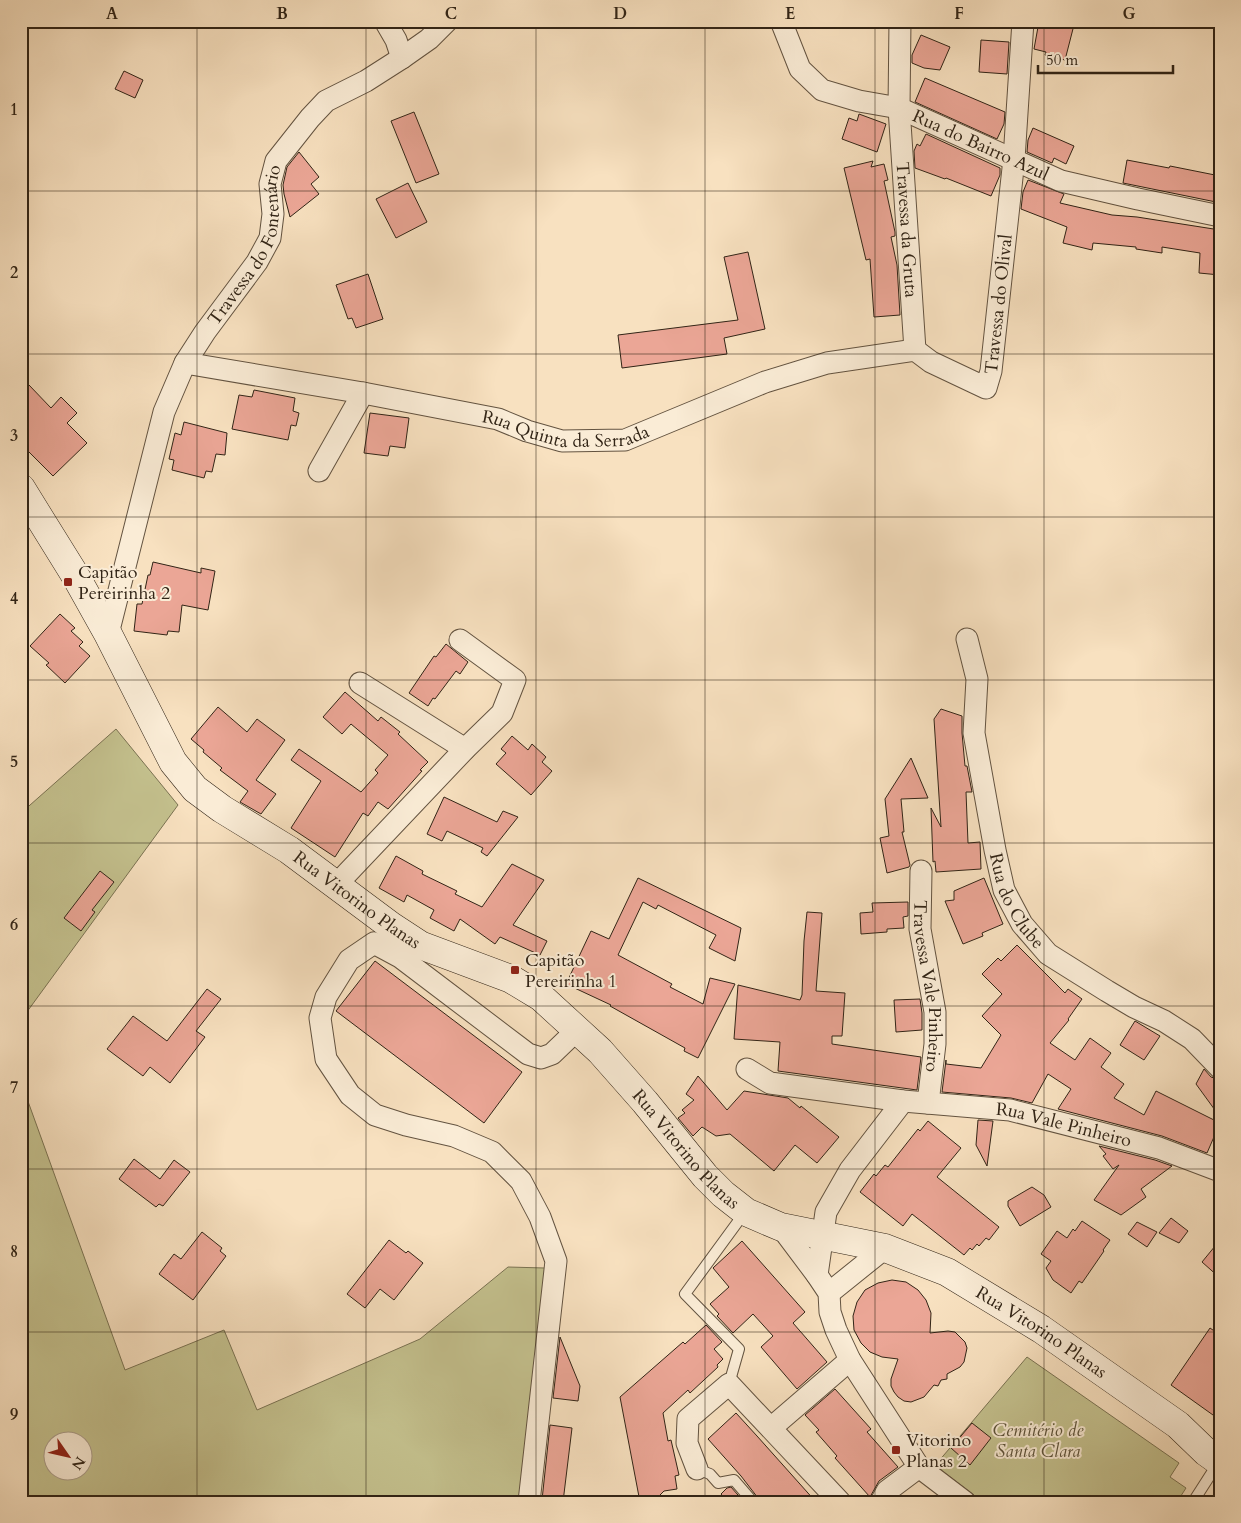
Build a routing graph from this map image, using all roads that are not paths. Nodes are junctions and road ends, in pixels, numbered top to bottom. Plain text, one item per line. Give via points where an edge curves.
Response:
1 (386, 21) edge
2 (447, 21) edge
3 (781, 21) edge
4 (900, 21) edge
5 (1022, 21) edge
6 (402, 58) junction
7 (899, 108) junction
8 (1014, 159) junction
9 (1220, 216) edge
10 (923, 356) junction
11 (185, 363) junction
12 (363, 393) junction
13 (319, 471) dead end
14 (21, 488) edge
15 (108, 634) junction
16 (967, 638) dead end
17 (460, 640) dead end
18 (360, 683) dead end
19 (465, 749) junction
20 (921, 871) dead end
21 (336, 885) junction
22 (577, 1030) junction
23 (1220, 1068) edge
24 (747, 1069) dead end
25 (902, 1101) junction
26 (928, 1103) junction
27 (1220, 1171) edge
28 (746, 1212) junction
29 (781, 1227) junction
30 (829, 1237) junction
31 (885, 1248) junction
32 (817, 1275) junction
33 (828, 1293) junction
34 (850, 1360) junction
35 (730, 1384) junction
36 (771, 1428) junction
37 (1219, 1454) edge
38 (919, 1467) junction
39 (697, 1469) joint
40 (529, 1502) edge
41 (754, 1502) edge
42 (840, 1502) edge
43 (881, 1502) edge
44 (965, 1502) edge
45 (1193, 1502) edge

1 - 6 street
2 - 6 street, Travessa do Fontenário
3 - 7 street, Rua do Bairro Azul via 800,69 822,90
4 - 7 street
5 - 8 street
6 - 11 street, Travessa do Fontenário via 326,101 276,161 270,184 274,214 270,238 258,262
7 - 8 street, Rua do Bairro Azul
7 - 10 street, Travessa da Gruta
8 - 9 street, Rua do Bairro Azul via 1061,180
8 - 10 street, Travessa do Olival via 991,371 986,388
10 - 12 street, Rua Quinta da Serrada via 827,363 765,382 625,440 562,441 498,419
11 - 12 street, Rua Quinta da Serrada
11 - 15 street, Travessa do Fontenário via 164,412
12 - 13 street
14 - 15 street, Rua Vitorino Planas
15 - 21 street, Rua Vitorino Planas via 173,762 195,789
16 - 23 street, Rua do Clube via 977,679 974,733 995,850 1004,890 1022,924 1048,954 1134,1007 1164,1021 1192,1040
17 - 19 street via 515,680 502,713
18 - 19 street
19 - 21 street
20 - 26 street, Travessa Vale Pinheiro via 920,929 935,1012
21 - 22 street, Rua Vitorino Planas via 420,945 511,979 541,997
22 - 28 street, Rua Vitorino Planas via 632,1087 717,1188
22 - 40 street via 552,1054 541,1058 528,1054 400,956 374,943 349,960 326,997 320,1018 326,1059 350,1096 375,1115 454,1136 492,1152 521,1181 540,1217 556,1261
24 - 25 street, Rua Vale Pinheiro via 770,1083
25 - 26 street, Rua Vale Pinheiro
25 - 30 street via 838,1191
26 - 27 street, Rua Vale Pinheiro via 1010,1110 1159,1148
28 - 29 street, Rua Vitorino Planas
28 - 35 lane via 685,1294 739,1349
29 - 30 street, Rua Vitorino Planas
29 - 32 street, Rua Vitorino Planas
30 - 31 street, Rua Vitorino Planas
30 - 32 street
30 - 33 street
31 - 33 street
31 - 37 street, Rua Vitorino Planas via 947,1272 1041,1329 1178,1425 1206,1452
32 - 33 street, Rua Vitorino Planas
33 - 34 street, Rua Vitorino Planas via 830,1312
34 - 36 street
34 - 38 street, Rua Vitorino Planas
35 - 36 street
35 - 39 street via 688,1419 687,1443
36 - 42 street
37 - 45 lane
38 - 43 street via 888,1491
38 - 44 street, Rua Vitorino Planas
39 - 41 lane via 710,1474 718,1483 734,1480

